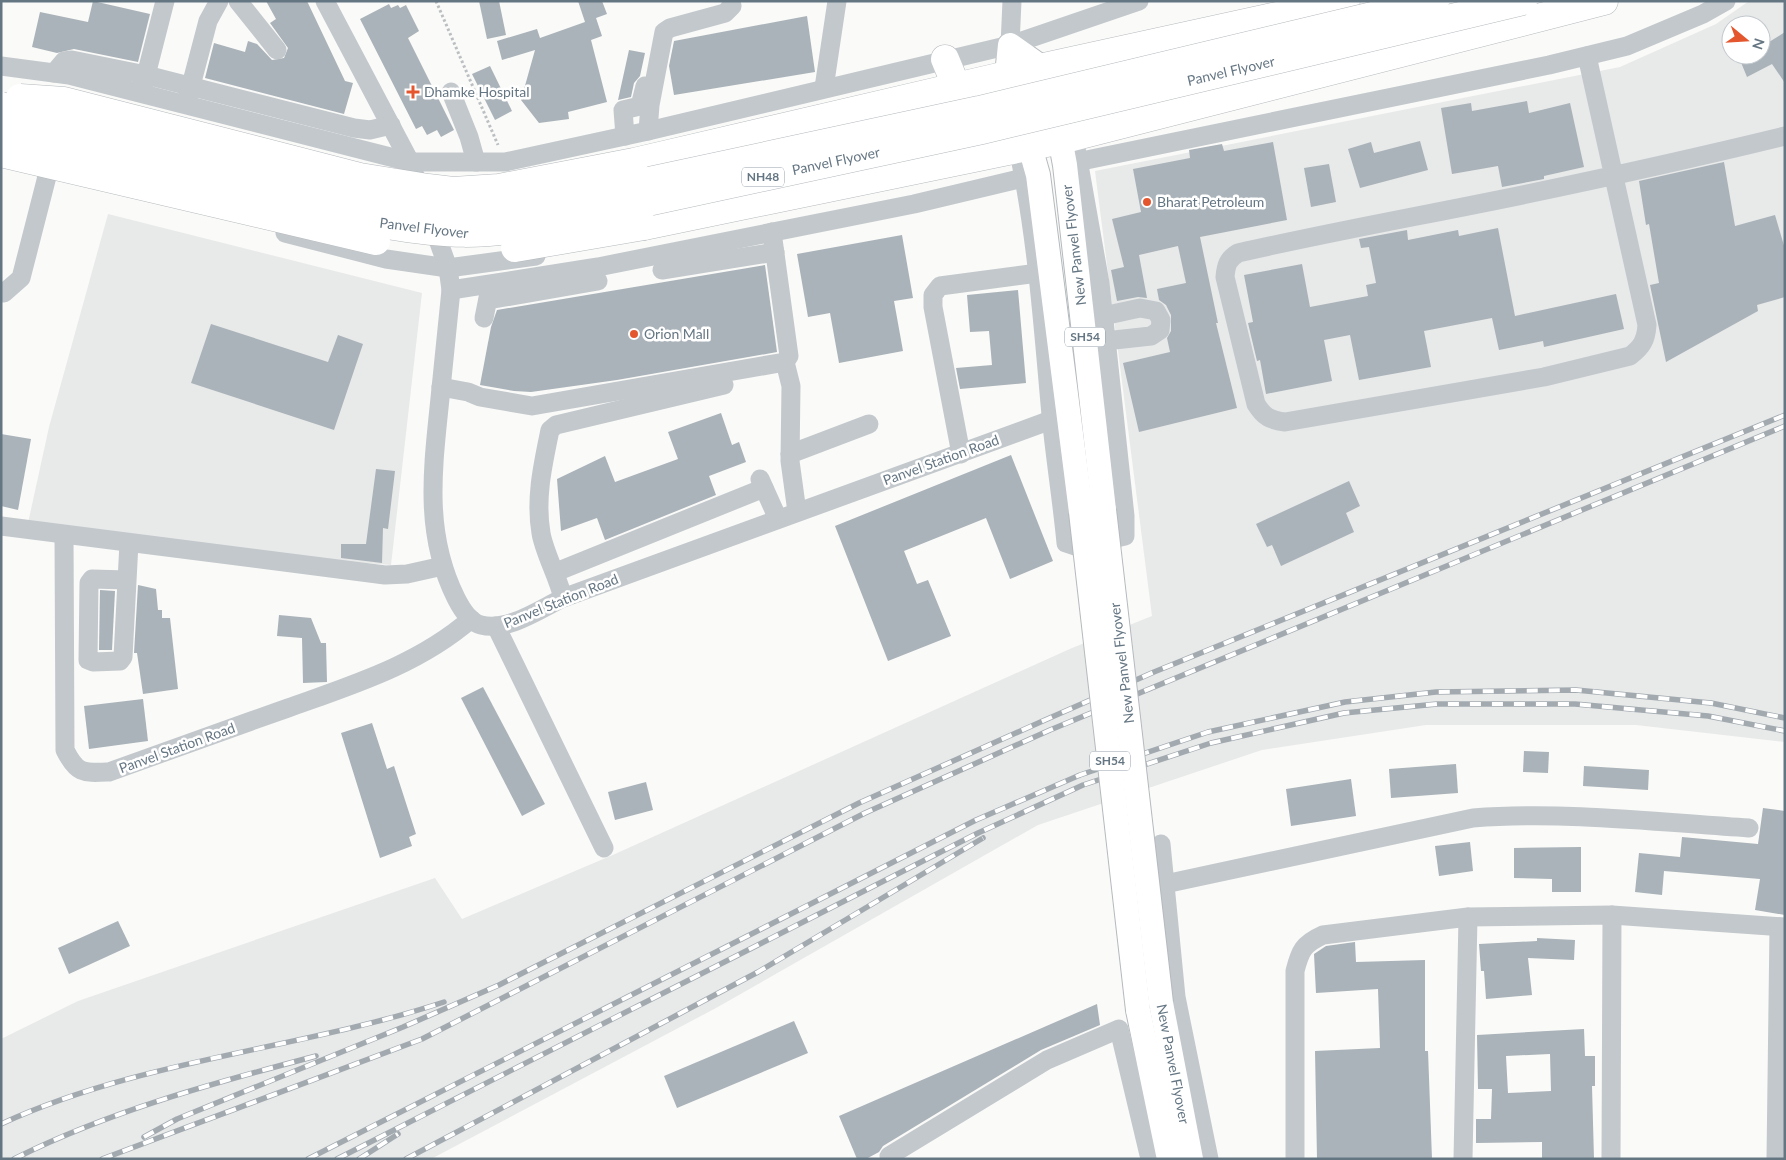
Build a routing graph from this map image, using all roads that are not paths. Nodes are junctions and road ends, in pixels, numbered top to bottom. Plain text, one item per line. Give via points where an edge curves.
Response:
1 (165, 1) edge
2 (219, 1) edge
3 (238, 1) edge
4 (325, 1) edge
5 (731, 1) edge
6 (837, 1) edge
7 (1012, 1) edge
8 (1139, 1) edge
9 (1346, 1) edge
10 (1435, 1) edge
11 (1523, 1) edge
12 (1604, 1) edge
13 (1726, 1) edge
14 (1010, 45) junction
15 (277, 50) dead end
16 (652, 56) dead end
17 (1586, 56) junction
18 (945, 59) junction
19 (1, 66) edge
20 (1044, 68) junction
21 (61, 74) junction
22 (146, 75) junction
23 (1007, 75) junction
24 (191, 86) junction
25 (824, 88) junction
26 (957, 88) junction
27 (450, 92) dead end
28 (142, 93) junction
29 (1, 97) edge
30 (186, 105) junction
31 (1, 106) edge
32 (391, 125) junction
33 (648, 131) junction
34 (625, 136) junction
35 (1785, 136) edge
36 (7, 146) edge
37 (1024, 147) junction
38 (1069, 151) junction
39 (969, 157) junction
40 (410, 162) junction
41 (476, 162) junction
42 (49, 172) junction
43 (1614, 175) junction
44 (1031, 176) junction
45 (772, 232) junction
46 (775, 252) junction
47 (448, 268) junction
48 (662, 270) dead end
49 (1038, 273) junction
50 (598, 281) dead end
51 (451, 290) junction
52 (1, 292) edge
53 (488, 301) junction
54 (1103, 316) junction
55 (1105, 341) junction
56 (785, 362) junction
57 (724, 385) dead end
58 (441, 387) junction
59 (1051, 420) junction
60 (869, 424) dead end
61 (790, 454) junction
62 (961, 454) junction
63 (1093, 511) junction
64 (798, 512) junction
65 (778, 519) junction
66 (1, 526) edge
67 (64, 535) junction
68 (129, 543) junction
69 (444, 566) junction
70 (556, 572) junction
71 (127, 580) dead end
72 (563, 598) junction
73 (471, 619) junction
74 (496, 626) junction
75 (1749, 828) dead end
76 (1161, 844) dead end
77 (604, 848) dead end
78 (1165, 884) junction
79 (1612, 915) junction
80 (1468, 917) junction
81 (1782, 927) edge
82 (889, 1156) dead end
83 (1150, 1159) edge
84 (1169, 1159) edge
85 (1191, 1159) edge
86 (1209, 1159) edge
87 (1295, 1159) edge
88 (1463, 1159) edge
89 (1611, 1159) edge
90 (1776, 1159) edge

1 - 22 street
2 - 24 street via 208,21
3 - 15 street
4 - 32 street
5 - 33 street via 732,6 725,13 664,32
6 - 25 street
7 - 14 street
8 - 14 street
9 - 20 highway
10 - 31 highway, Panvel Flyover / NH48, bridge via 979,110 537,205 475,214 373,201
11 - 36 highway, Panvel Flyover / NH48, bridge via 973,132 541,225 476,234 387,225
12 - 38 highway
13 - 17 street via 1627,46
14 - 18 street
14 - 20 main road
14 - 23 main road, SH54
16 - 34 street via 640,106 622,112
17 - 38 street
17 - 43 street
18 - 25 street
18 - 26 highway
19 - 21 street
20 - 23 highway
20 - 38 main road, SH54
21 - 22 street via 64,61 72,60
21 - 28 street
21 - 42 street
22 - 24 street
22 - 28 street
23 - 26 highway
23 - 37 main road, SH54
24 - 30 street
24 - 32 street via 354,128 370,130
25 - 33 street
26 - 29 highway, bridge via 634,162 499,188 453,191 360,177 64,101
27 - 41 street
28 - 30 street
30 - 40 street
32 - 40 street
33 - 34 street
34 - 41 street via 505,162
35 - 43 street
36 - 39 highway, bridge via 344,235 450,252 506,249 644,226
36 - 42 street
37 - 38 highway
37 - 39 highway
37 - 44 main road, SH54
38 - 54 street via 1100,283
38 - 63 main road, New Panvel Flyover / SH54
39 - 47 street via 940,179 513,261
40 - 41 street
40 - 47 street
42 - 47 street via 386,260
42 - 52 street via 21,278 4,293
43 - 43 street via 1330,232 1231,257 1225,276 1256,404 1263,416 1285,422 1544,377 1630,356 1641,348 1647,325
44 - 45 street via 914,204
44 - 49 street
44 - 63 main road, New Panvel Flyover / SH54
45 - 46 street
45 - 53 street via 598,267
46 - 48 street
46 - 56 street via 789,356
47 - 51 street
49 - 59 street
49 - 62 street via 940,286 933,295
50 - 53 street
51 - 53 street
51 - 58 street
54 - 55 street
54 - 55 street via 1140,308 1156,311 1161,320 1160,330 1152,336
55 - 59 street via 1119,451 1125,536 1078,548 1066,543
56 - 58 street via 532,406 480,398 468,392
56 - 61 street via 791,386
57 - 70 street via 556,425 550,430 539,484 541,534
58 - 69 street via 432,482 433,522
59 - 62 street, Panvel Station Road
60 - 61 street
61 - 64 street
62 - 64 street, Panvel Station Road
63 - 84 main road, New Panvel Flyover / SH54, bridge via 1138,1010
63 - 85 main road, New Panvel Flyover / SH54, bridge via 1161,1003
64 - 65 street, Panvel Station Road
65 - 70 street via 762,484
65 - 72 street, Panvel Station Road
66 - 67 street
67 - 68 street
67 - 73 street, Panvel Station Road via 65,750 73,766 88,773 109,772 367,679 430,649
68 - 69 street via 384,575
68 - 71 street
69 - 73 street via 457,600
70 - 72 street
72 - 74 street, Panvel Station Road
73 - 74 street, Panvel Station Road via 480,625
74 - 77 street
75 - 78 street via 1558,816 1473,818
76 - 78 street
78 - 86 street via 1176,997
79 - 80 street
79 - 81 street
79 - 89 street
80 - 87 street via 1323,935 1308,941 1300,953 1295,971
80 - 88 street
81 - 90 street
82 - 83 street via 1047,1060 1119,1029

